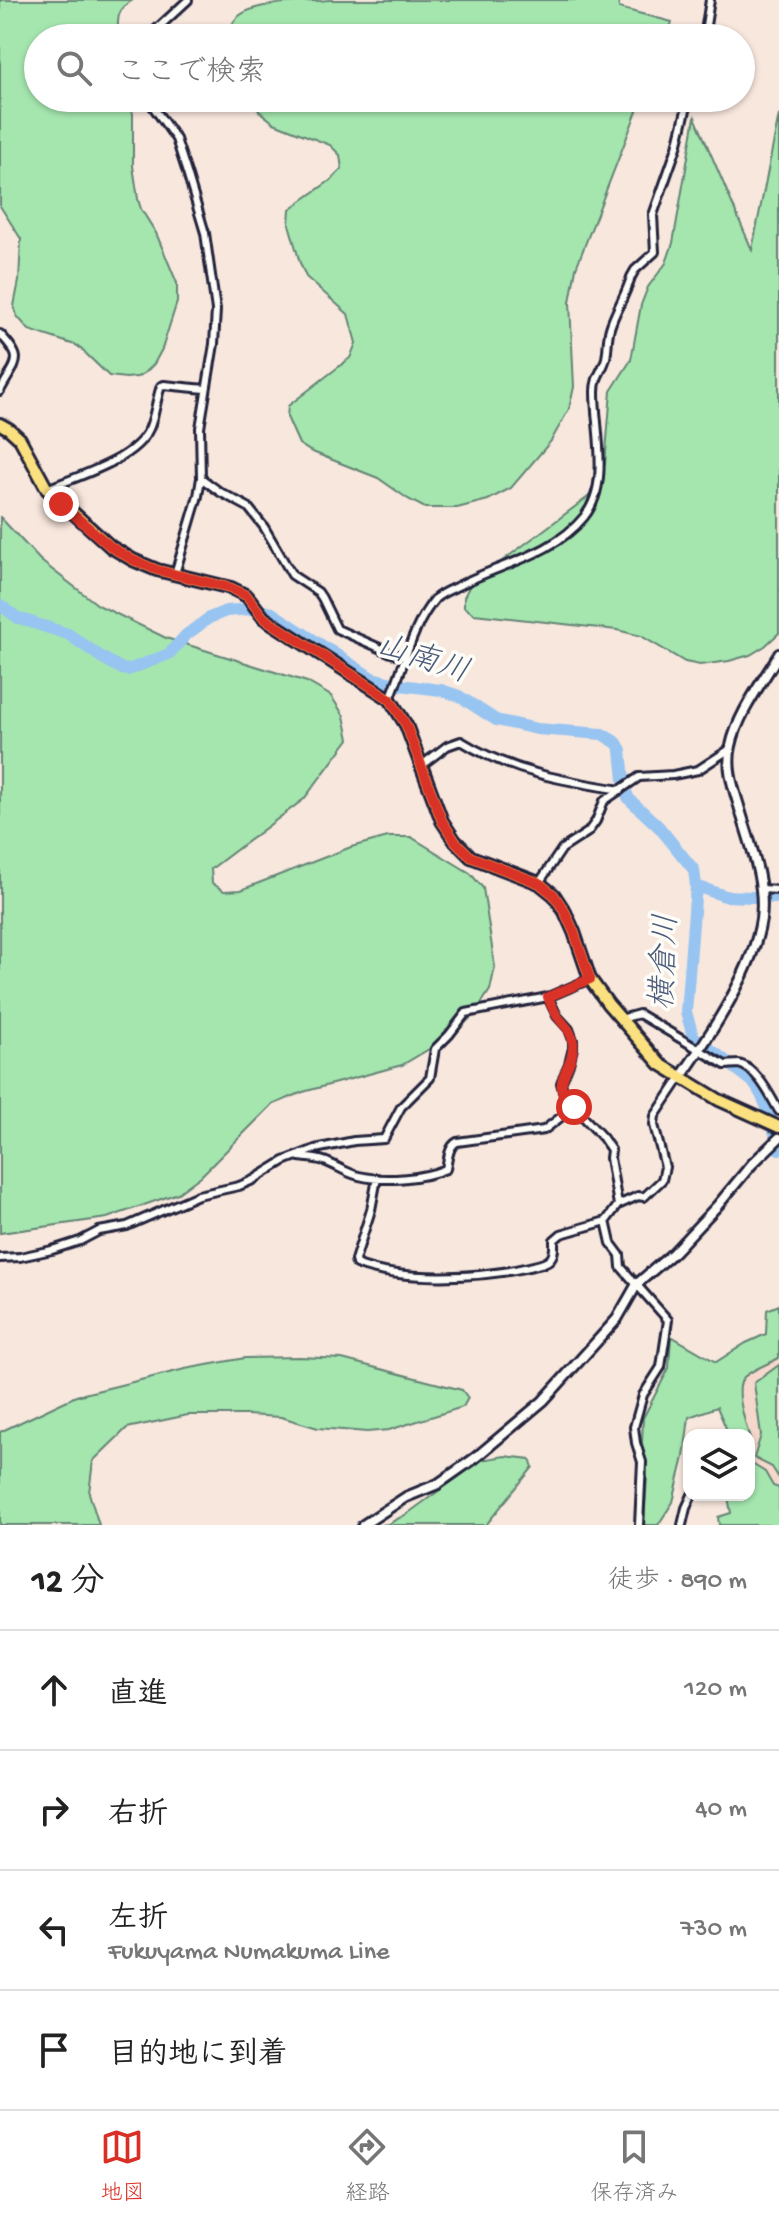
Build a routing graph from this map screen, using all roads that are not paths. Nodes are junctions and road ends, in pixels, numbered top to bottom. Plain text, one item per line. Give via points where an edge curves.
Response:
1 (188, 0) edge
2 (710, 0) edge
3 (162, 24) edge
4 (706, 24) edge
5 (157, 112) edge
6 (686, 112) edge
7 (0, 334) edge
8 (205, 389) junction
9 (0, 391) edge
10 (0, 424) edge
11 (201, 478) junction
12 (47, 489) junction
13 (175, 574) junction
14 (779, 654) edge
15 (406, 657) junction
16 (390, 699) junction
17 (730, 749) junction
18 (421, 766) junction
19 (621, 790) junction
20 (539, 883) junction
21 (761, 889) junction
22 (779, 890) edge
23 (590, 979) junction
24 (548, 997) junction
25 (621, 1019) junction
26 (699, 1049) junction
27 (681, 1077) junction
28 (574, 1107) junction
29 (779, 1111) edge
30 (779, 1127) edge
31 (776, 1141) edge
32 (295, 1156) junction
33 (377, 1178) junction
34 (618, 1205) junction
35 (606, 1221) junction
36 (0, 1258) edge
37 (637, 1284) junction
38 (689, 1501) edge
39 (363, 1525) edge
40 (639, 1525) edge
41 (682, 1525) edge

1 - 3 street
2 - 4 street
5 - 8 street via 176,139 205,233 216,310
6 - 15 street via 653,215 655,252 631,277 610,328 606,362 598,372 599,466 596,492 585,516 537,553 439,596 424,614
7 - 9 street via 16,350 17,360
8 - 11 street
8 - 12 street via 161,386 151,426 130,451
10 - 12 main road via 20,439
11 - 13 street
11 - 15 street via 248,507 292,575 318,592 337,629
12 - 13 main road via 111,547
13 - 16 main road via 247,596 256,608
14 - 17 street via 744,712
15 - 16 street
16 - 18 main road
17 - 19 street via 698,770 639,777
17 - 21 street via 731,779
18 - 19 street via 461,741 534,774
18 - 20 main road via 442,821 471,857
19 - 20 street via 604,801 588,832 562,849
20 - 23 main road via 565,912
21 - 22 street
21 - 26 street via 755,945
23 - 24 street
23 - 25 main road
24 - 28 street via 573,1040 561,1083
24 - 32 street via 466,1013 435,1049 430,1078 401,1107 384,1139
25 - 26 street via 639,1014
25 - 27 main road via 660,1064
26 - 27 street
26 - 29 street via 756,1077
27 - 30 main road
27 - 34 street via 655,1116 665,1167 662,1180 644,1197
28 - 33 street via 544,1130 457,1142 443,1171
28 - 34 street via 611,1150
31 - 37 street via 673,1253
32 - 33 street
32 - 36 street via 239,1186 198,1195 127,1226 52,1250
33 - 35 street via 355,1260 365,1268 469,1277 515,1270 549,1261 561,1234
34 - 35 street
35 - 37 street via 621,1267
37 - 39 street via 617,1319 543,1401 438,1484
37 - 40 street via 668,1320 661,1367 643,1395 634,1427 642,1462
38 - 41 street

